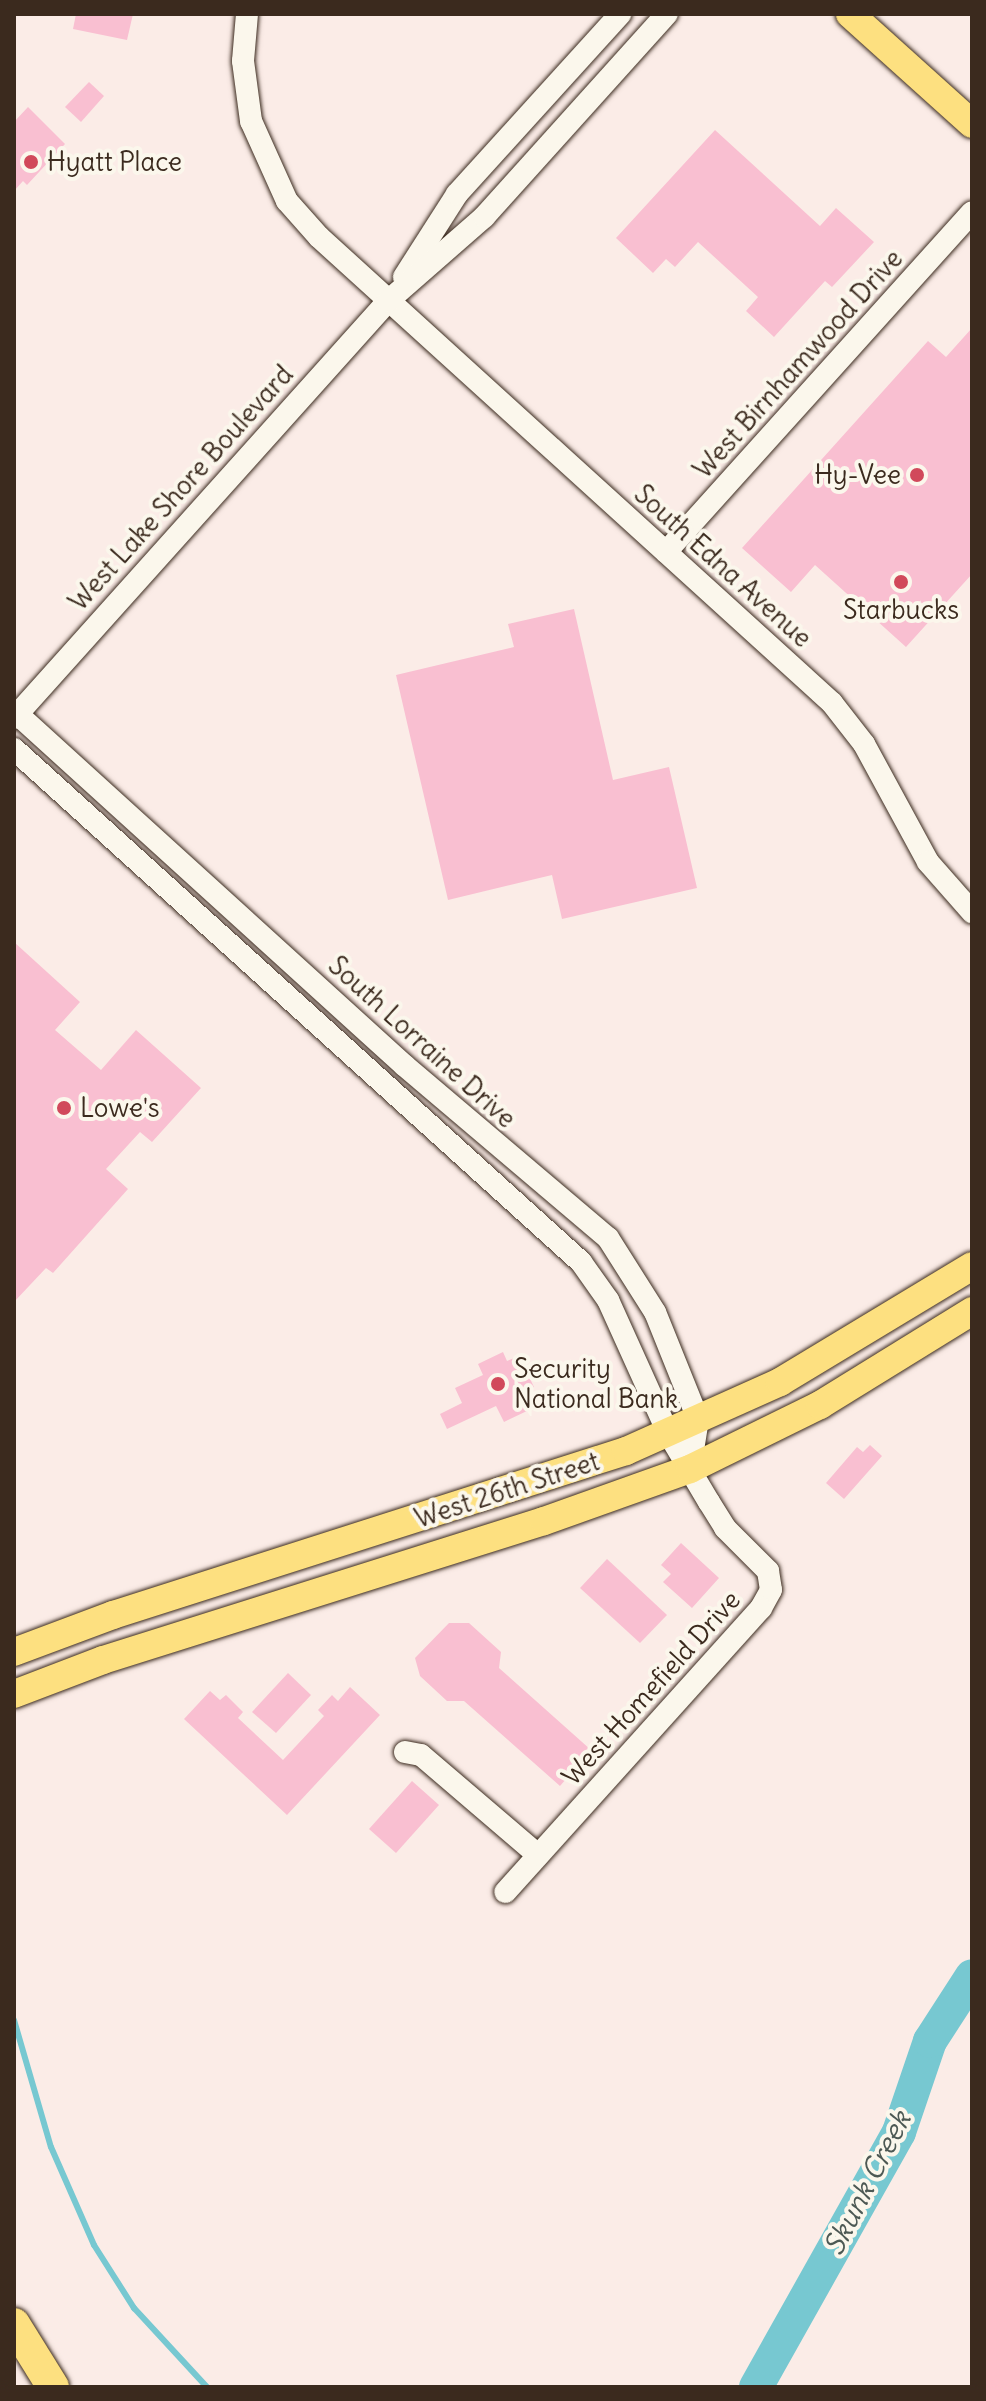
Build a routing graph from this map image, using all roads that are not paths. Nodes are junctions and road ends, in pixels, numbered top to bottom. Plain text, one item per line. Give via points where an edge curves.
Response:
1 (247, 14) edge
2 (620, 14) edge
3 (667, 14) edge
4 (850, 14) edge
5 (972, 124) edge
6 (972, 212) edge
7 (388, 301) junction
8 (666, 552) junction
9 (14, 714) edge
10 (14, 749) edge
11 (972, 912) edge
12 (972, 1266) edge
13 (970, 1312) edge
14 (698, 1419) junction
15 (668, 1433) junction
16 (690, 1469) junction
17 (14, 1652) edge
18 (14, 1694) edge
19 (405, 1752) dead end
20 (538, 1855) junction
21 (505, 1892) dead end
22 (14, 2324) edge
23 (53, 2387) edge

1 - 7 street, South Edna Avenue via 244,82 251,121 271,172 319,237
2 - 7 street, West Lake Shore Boulevard via 457,194
3 - 7 street, West Lake Shore Boulevard via 484,217
4 - 5 main road
6 - 8 street, West Birnhamwood Drive
7 - 8 street, South Edna Avenue
7 - 9 street, West Lake Shore Boulevard
8 - 11 street, South Edna Avenue via 840,713 871,757 928,862
9 - 14 street, South Lorraine Drive via 405,1066 608,1238 655,1312
10 - 15 street via 581,1262 613,1311
12 - 14 main road, West 26th Street via 824,1358
13 - 16 main road, West 26th Street via 820,1405
14 - 15 main road, West 26th Street
14 - 16 street
15 - 16 street, West Homefield Drive
15 - 17 main road, West 26th Street via 555,1477 113,1615
16 - 18 main road, West 26th Street via 558,1517 103,1660
16 - 20 street, West Homefield Drive via 725,1528 763,1563 771,1590 761,1608
19 - 20 street via 421,1755
20 - 21 street, West Homefield Drive
22 - 23 highway

